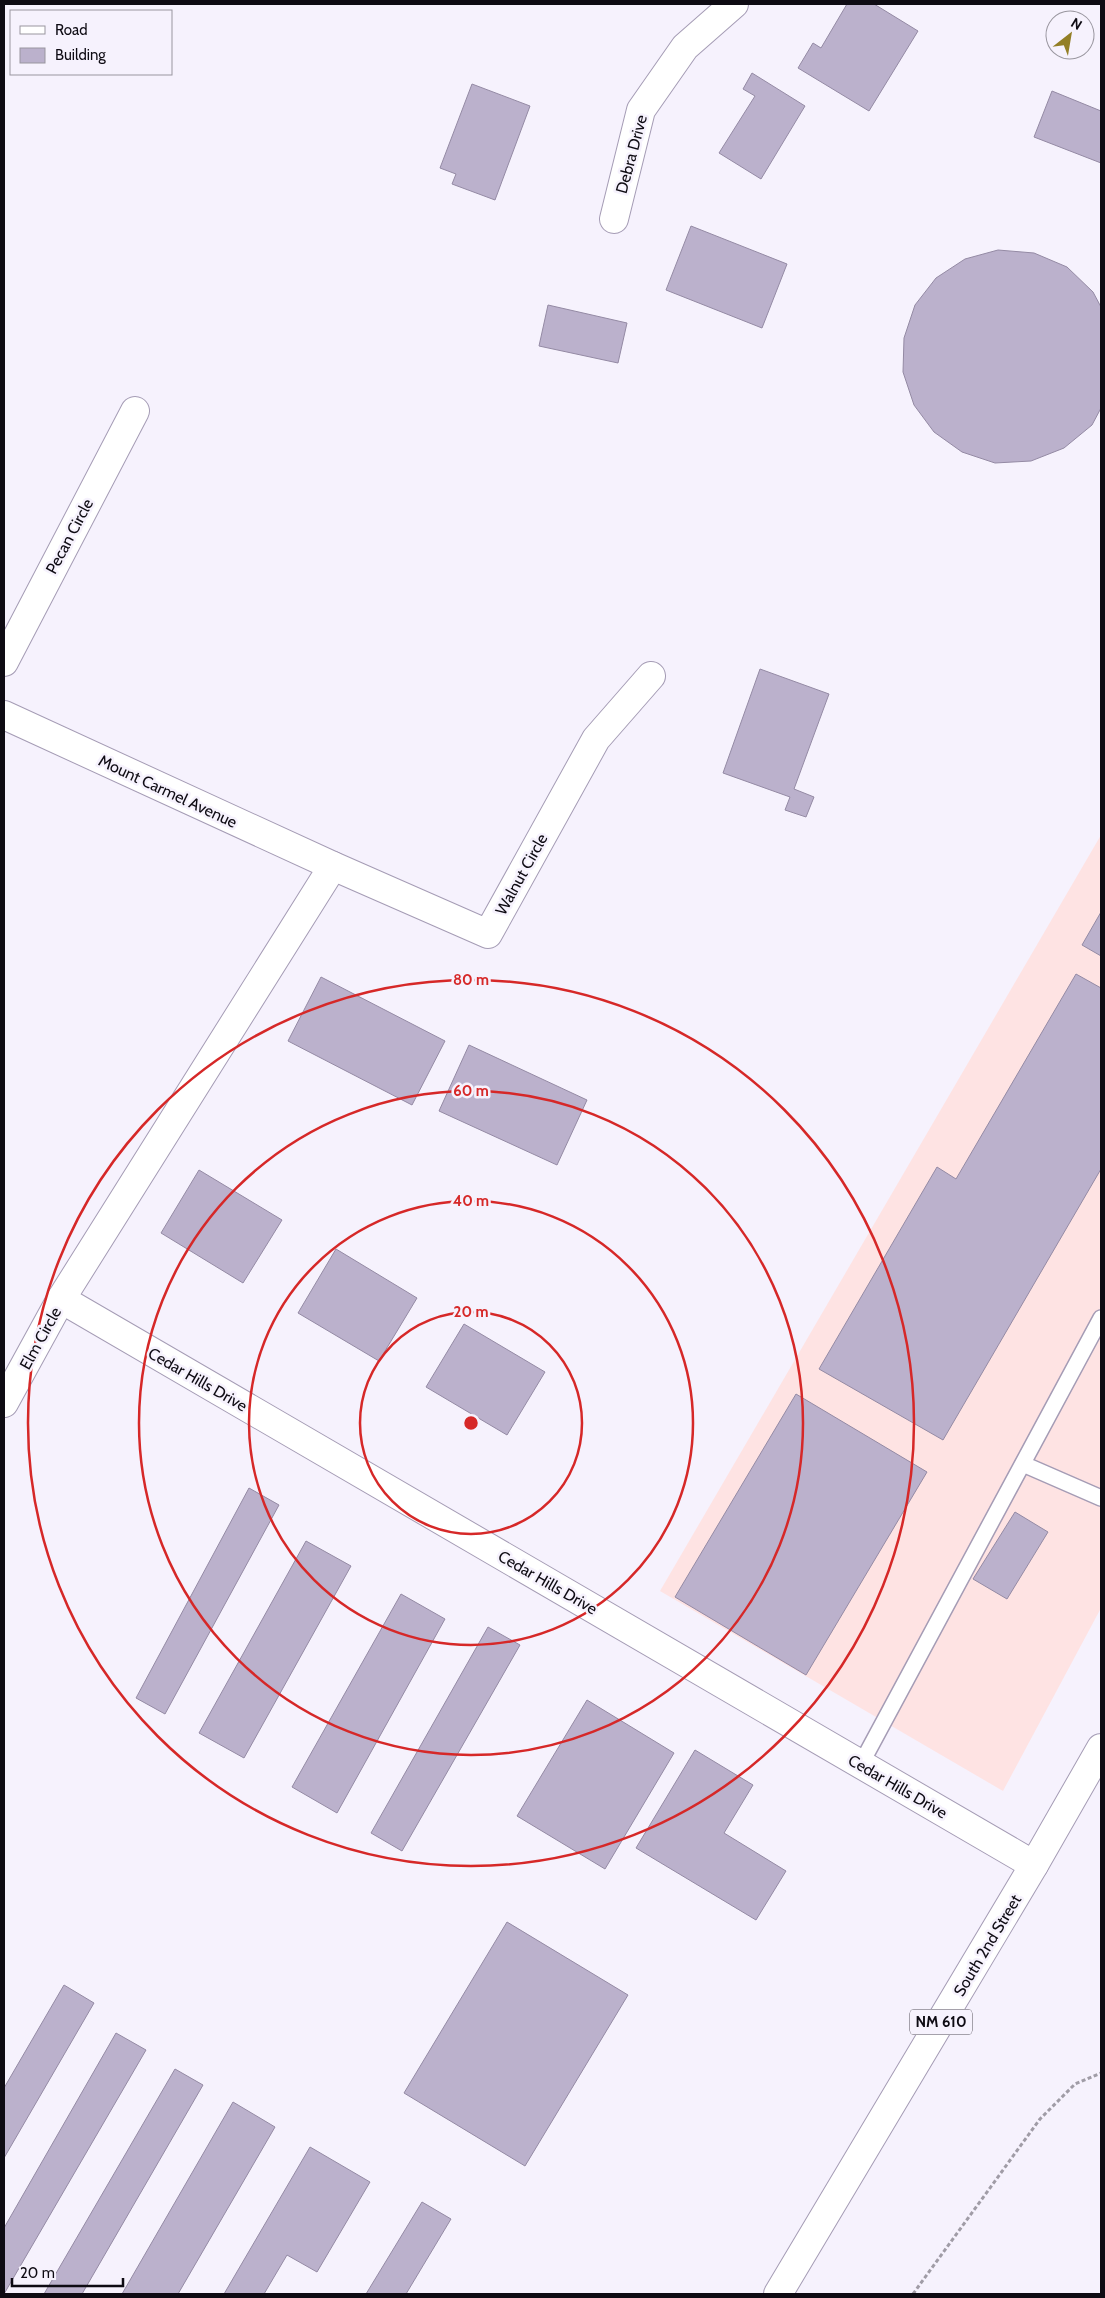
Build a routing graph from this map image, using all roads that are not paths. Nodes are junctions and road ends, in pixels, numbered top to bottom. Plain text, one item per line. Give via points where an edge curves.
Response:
1 (734, 4) edge
2 (614, 219) dead end
3 (135, 411) dead end
4 (4, 662) edge
5 (651, 676) dead end
6 (4, 716) edge
7 (333, 866) junction
8 (61, 1299) junction
9 (1101, 1318) edge
10 (4, 1403) edge
11 (1023, 1464) junction
12 (1101, 1498) edge
13 (1101, 1748) edge
14 (861, 1764) junction
15 (1034, 1865) junction
16 (778, 2294) edge

1 - 2 street, Debra Drive via 685,47 641,110
3 - 4 street, Pecan Circle
5 - 7 street, Walnut Circle via 596,739 488,934
6 - 7 street, Mount Carmel Avenue
7 - 8 street, Elm Circle
8 - 10 street, Elm Circle
8 - 14 street, Cedar Hills Drive
9 - 11 lane
11 - 12 lane
11 - 14 lane
13 - 15 street, South 2nd Street / NM 610
14 - 15 street, Cedar Hills Drive
15 - 16 street, South 2nd Street / NM 610

